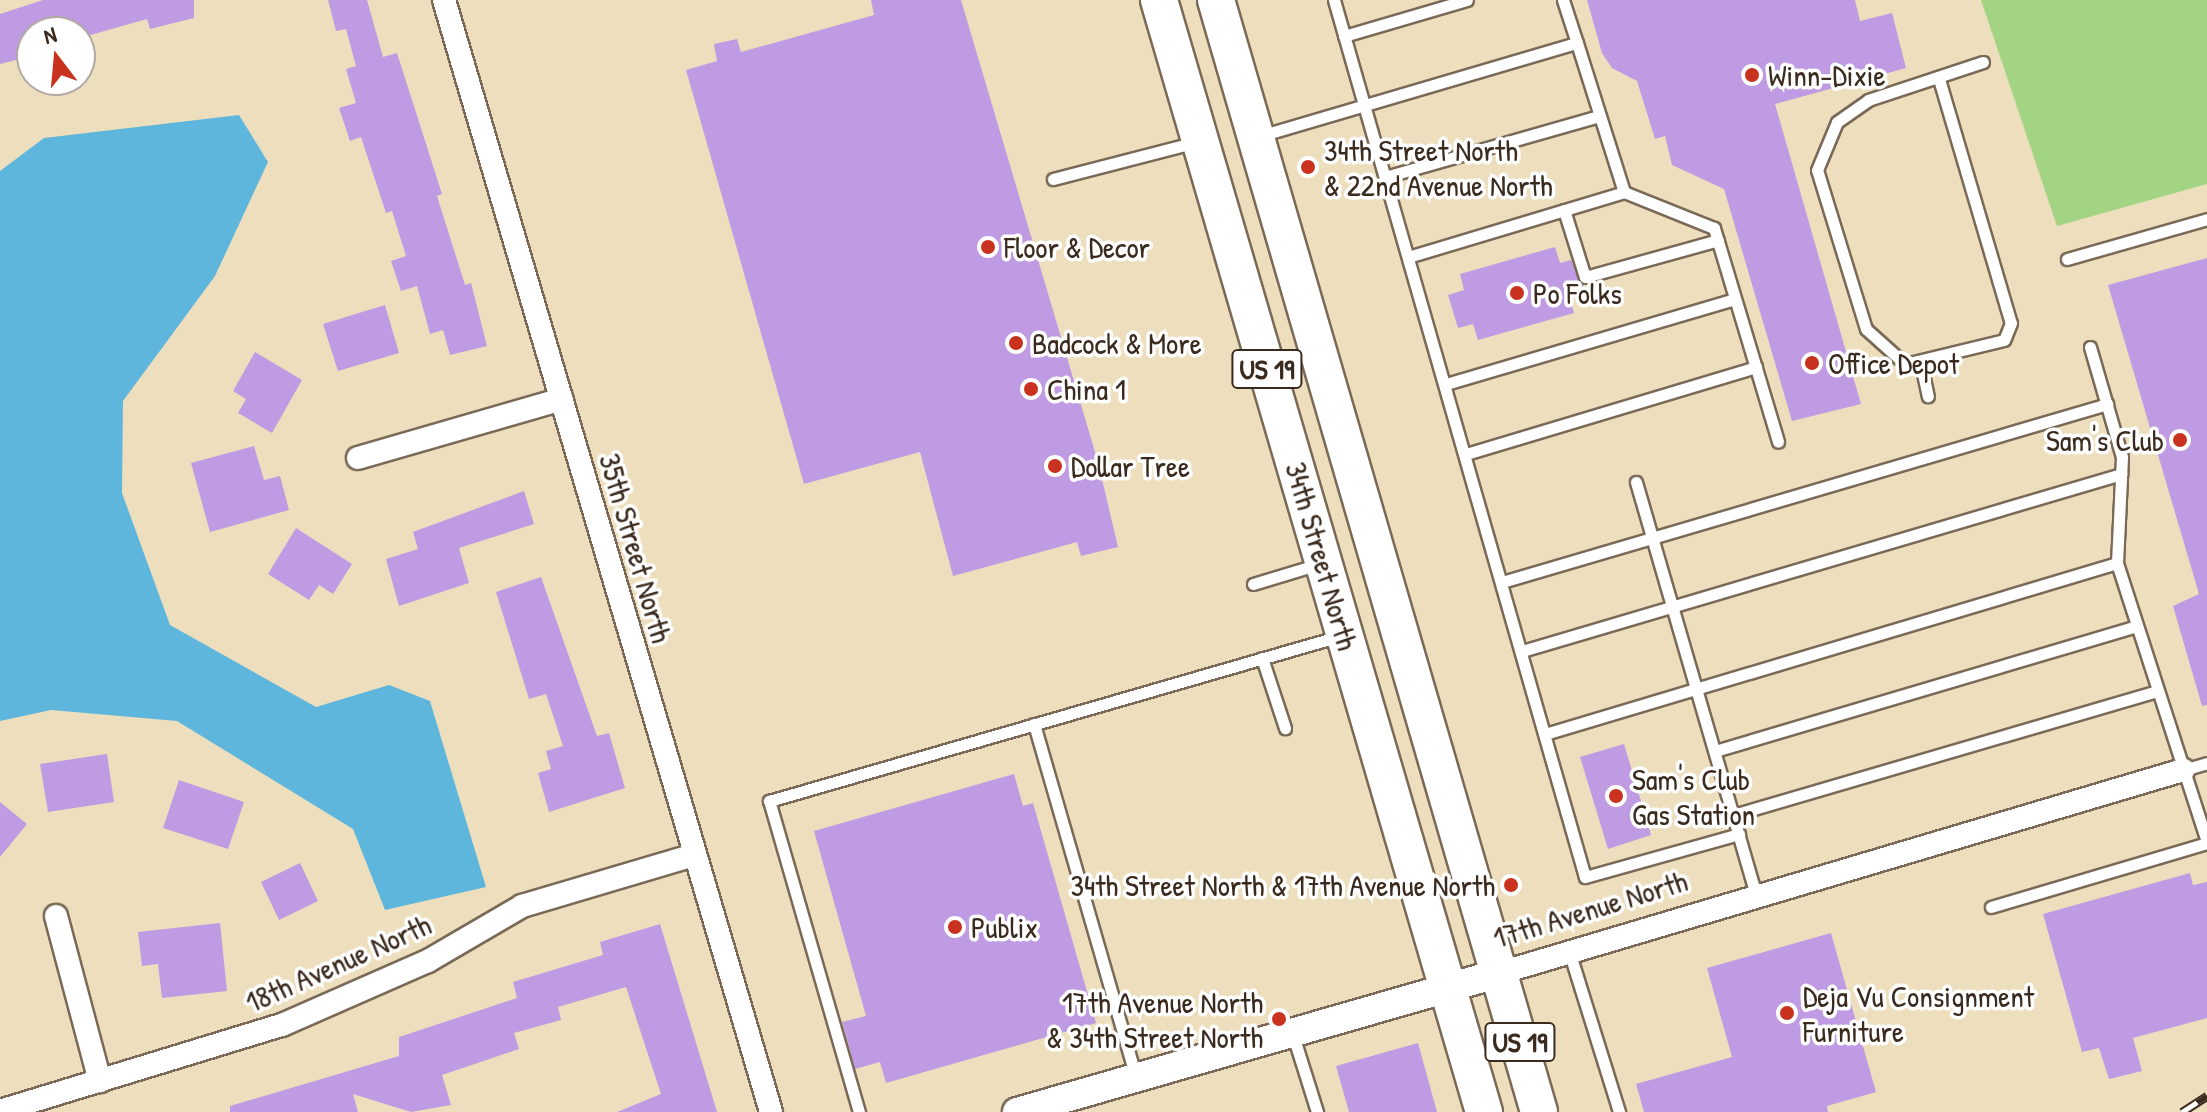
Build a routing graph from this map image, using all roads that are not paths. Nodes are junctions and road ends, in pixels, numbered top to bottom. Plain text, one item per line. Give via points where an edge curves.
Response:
1 (444, 0) edge
2 (1159, 0) edge
3 (1216, 0) edge
4 (1334, 0) edge
5 (1467, 0) edge
6 (1563, 0) edge
7 (1344, 36) junction
8 (1577, 43) junction
9 (1983, 62) dead end
10 (1939, 79) junction
11 (1364, 105) junction
12 (1599, 116) junction
13 (1256, 138) junction
14 (1201, 141) junction
15 (1385, 177) junction
16 (1053, 179) dead end
17 (1624, 192) junction
18 (1564, 210) junction
19 (2207, 219) edge
20 (1718, 240) junction
21 (1408, 257) junction
22 (2067, 259) dead end
23 (1735, 299) junction
24 (2090, 347) dead end
25 (1921, 364) junction
26 (1756, 367) junction
27 (1446, 384) junction
28 (1928, 396) dead end
29 (562, 399) junction
30 (2107, 404) junction
31 (1778, 442) dead end
32 (1466, 454) junction
33 (358, 458) dead end
34 (2121, 474) junction
35 (1636, 482) dead end
36 (1653, 537) junction
37 (1324, 563) junction
38 (2117, 563) junction
39 (1502, 582) junction
40 (1253, 584) dead end
41 (1673, 606) junction
42 (2137, 626) junction
43 (1345, 634) junction
44 (1522, 651) junction
45 (1262, 658) junction
46 (1697, 688) junction
47 (2157, 691) junction
48 (1034, 724) junction
49 (1285, 728) dead end
50 (1545, 734) junction
51 (1715, 751) junction
52 (2207, 763) edge
53 (2183, 770) junction
54 (1733, 815) junction
55 (1739, 834) junction
56 (2207, 842) edge
57 (694, 855) junction
58 (1756, 894) junction
59 (1991, 907) dead end
60 (56, 916) dead end
61 (1569, 951) junction
62 (1500, 973) junction
63 (1448, 988) junction
64 (1292, 1031) junction
65 (1136, 1077) junction
66 (100, 1081) junction
67 (0, 1111) edge
68 (771, 1112) edge
69 (859, 1112) edge
70 (1017, 1112) edge
71 (1317, 1112) edge
72 (1484, 1112) edge
73 (1539, 1112) edge
74 (1619, 1112) edge

1 - 29 street, 35th Street North
2 - 14 highway, 34th Street North / US 19
3 - 13 highway, 34th Street North / US 19
4 - 7 lane
5 - 7 lane
6 - 8 lane
7 - 11 lane
8 - 11 lane
8 - 12 lane
9 - 10 lane
10 - 25 lane via 2011,323 2004,340
10 - 25 lane via 1868,100 1837,122 1817,170 1866,329 1905,364
11 - 13 lane
11 - 15 lane
12 - 15 lane
12 - 17 lane
13 - 14 highway
13 - 62 highway, 34th Street North / US 19
14 - 16 lane
14 - 37 highway, 34th Street North / US 19
15 - 21 lane
17 - 18 lane
17 - 20 lane via 1714,228
18 - 20 lane via 1585,277
18 - 21 lane
19 - 22 lane
20 - 23 lane
21 - 27 lane
23 - 26 lane
23 - 27 lane
24 - 30 lane
25 - 28 lane
26 - 31 lane
26 - 32 lane
27 - 32 lane
29 - 33 street
29 - 57 street, 35th Street North
30 - 34 lane via 2122,457
30 - 36 lane
32 - 39 lane
34 - 38 lane
34 - 41 lane
35 - 36 lane
36 - 39 lane
36 - 41 lane
37 - 40 lane
37 - 43 highway, 34th Street North / US 19
38 - 42 lane
38 - 46 lane
39 - 44 lane
41 - 44 lane
41 - 46 lane
42 - 47 lane
42 - 51 lane
43 - 45 lane
43 - 63 highway, 34th Street North / US 19
44 - 50 lane
45 - 48 lane
45 - 49 lane
46 - 50 lane
46 - 51 lane
47 - 53 lane
47 - 54 lane
48 - 65 lane
48 - 69 lane via 769,801
50 - 55 lane via 1585,877
51 - 54 lane
52 - 53 lane
53 - 56 lane
53 - 58 street, 17th Avenue North
54 - 55 lane
55 - 58 lane
56 - 59 lane
57 - 66 street, 18th Avenue North via 522,906 428,961 282,1025
57 - 68 street, 35th Street North
58 - 61 street, 17th Avenue North
60 - 66 street
61 - 62 street, 17th Avenue North
61 - 74 lane
62 - 63 street, 17th Avenue North
62 - 73 highway, 34th Street North / US 19
63 - 64 street, 17th Avenue North
63 - 72 highway, 34th Street North / US 19
64 - 65 street, 17th Avenue North
64 - 71 lane
65 - 70 street, 17th Avenue North
66 - 67 street, 18th Avenue North

